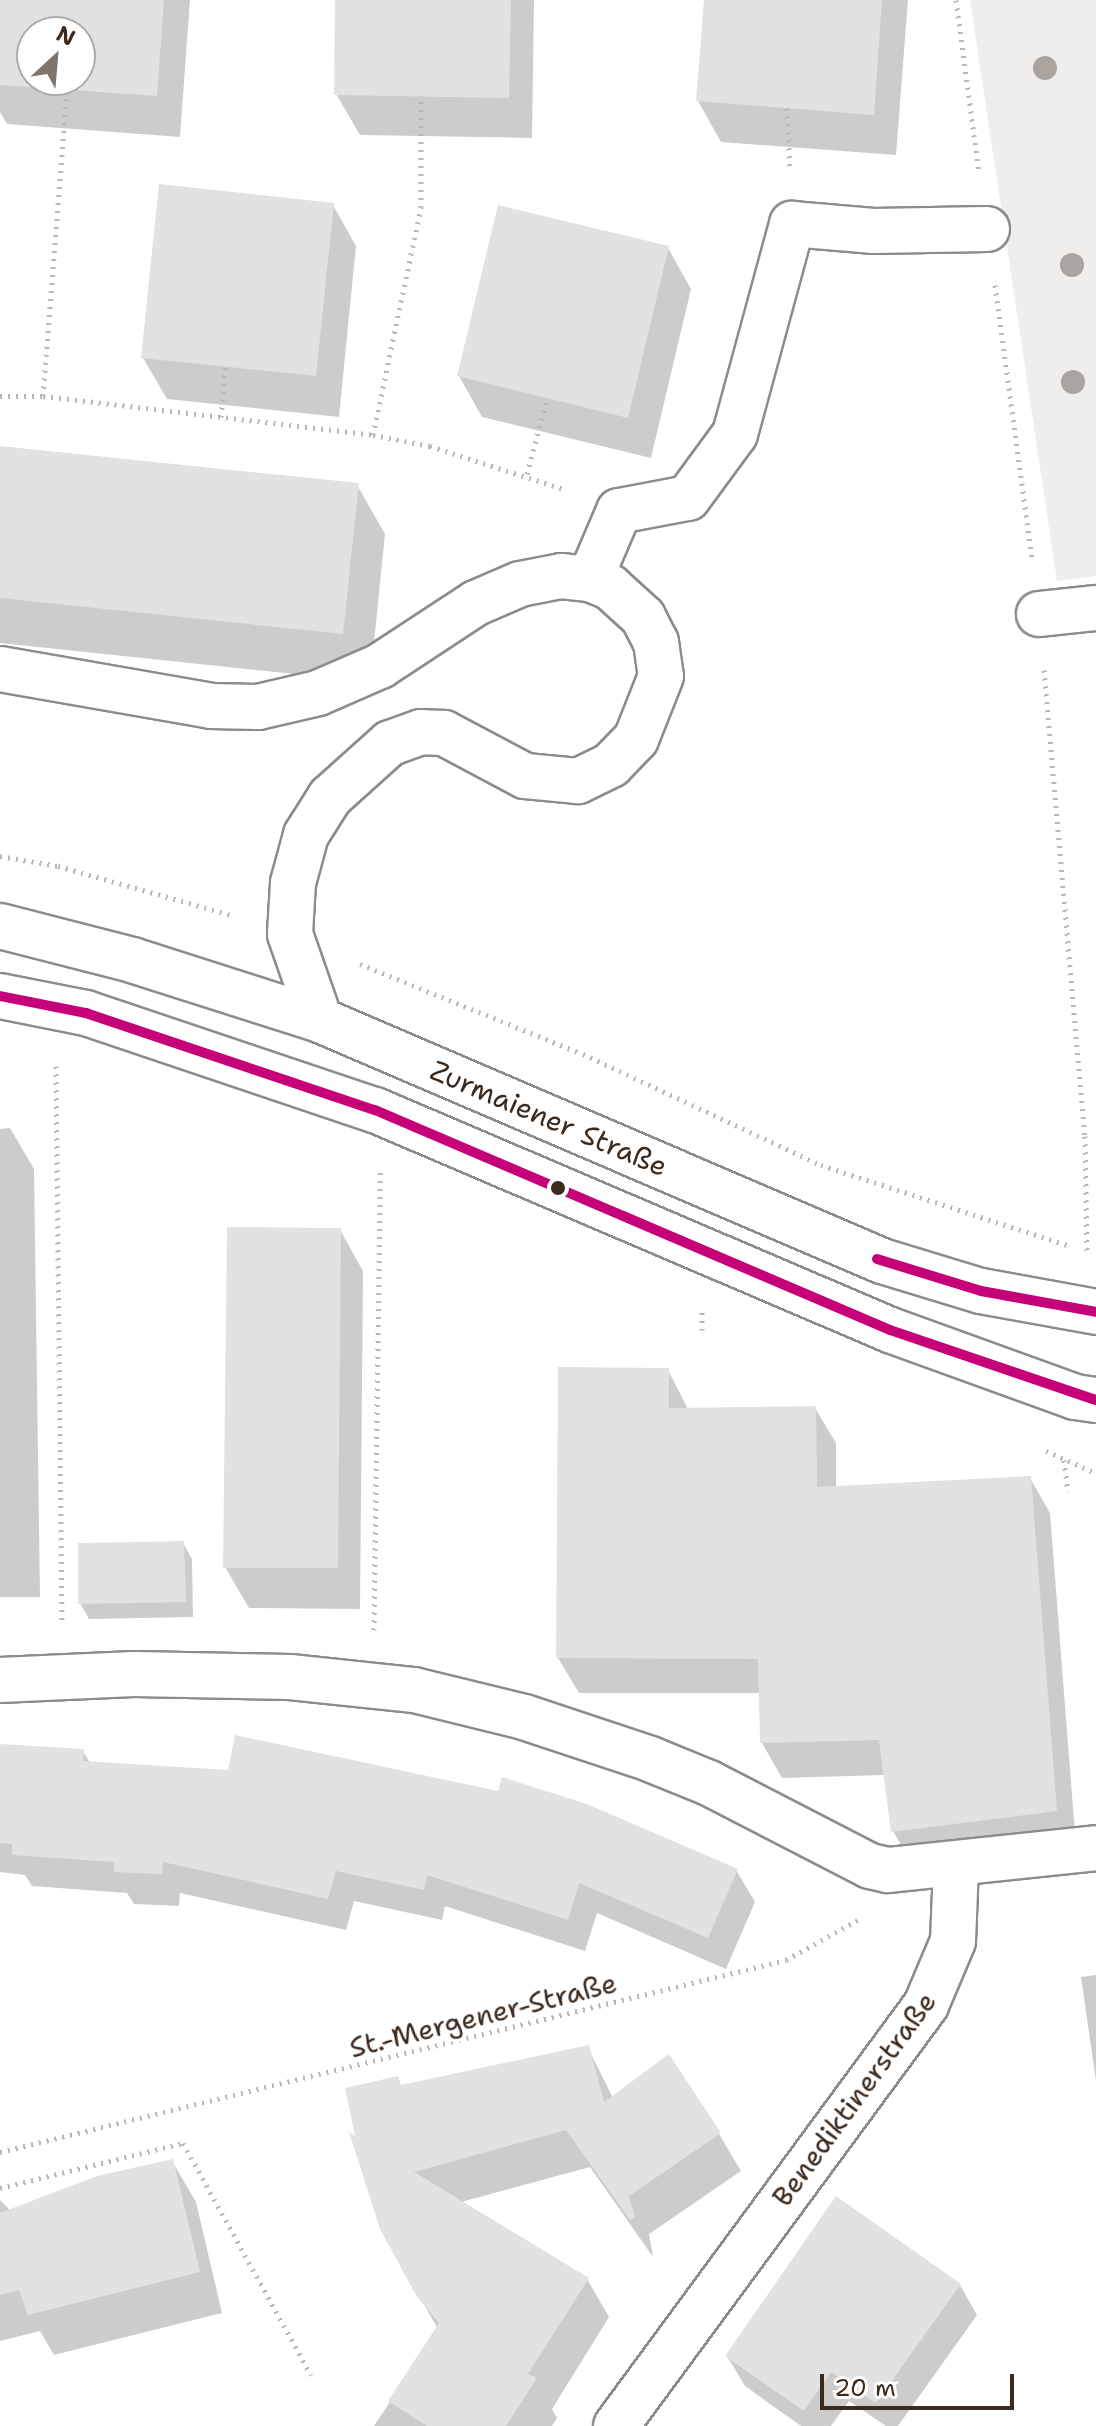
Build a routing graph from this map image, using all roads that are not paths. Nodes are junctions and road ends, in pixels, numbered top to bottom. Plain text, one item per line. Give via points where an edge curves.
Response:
1 (987, 229) dead end
2 (590, 579) junction
3 (1096, 608) edge
4 (1039, 614) dead end
5 (0, 669) edge
6 (0, 926) edge
7 (0, 996) edge
8 (320, 1020) junction
9 (1096, 1312) edge
10 (1089, 1405) edge
11 (0, 1680) edge
12 (1096, 1848) edge
13 (956, 1866) junction
14 (616, 2426) edge

1 - 2 street via 874,231 792,224 735,434 688,498 619,511
2 - 5 street via 561,576 520,584 476,603 380,666 318,693 258,707 211,706
2 - 8 street via 628,602 656,642 661,676 636,739 611,765 578,781 525,776 444,733 421,732 390,743 330,797 306,835 293,883 290,934
3 - 4 street
6 - 8 street, Zurmaiener Straße via 132,960
7 - 10 street, Zurmaiener Straße via 86,1013 375,1110 890,1330
8 - 9 street, Zurmaiener Straße via 882,1261 981,1291
11 - 13 street via 290,1677 375,1683 524,1717 650,1759 709,1783 870,1866
12 - 13 street
13 - 14 street, Benediktinerstraße via 953,1941 926,2005

